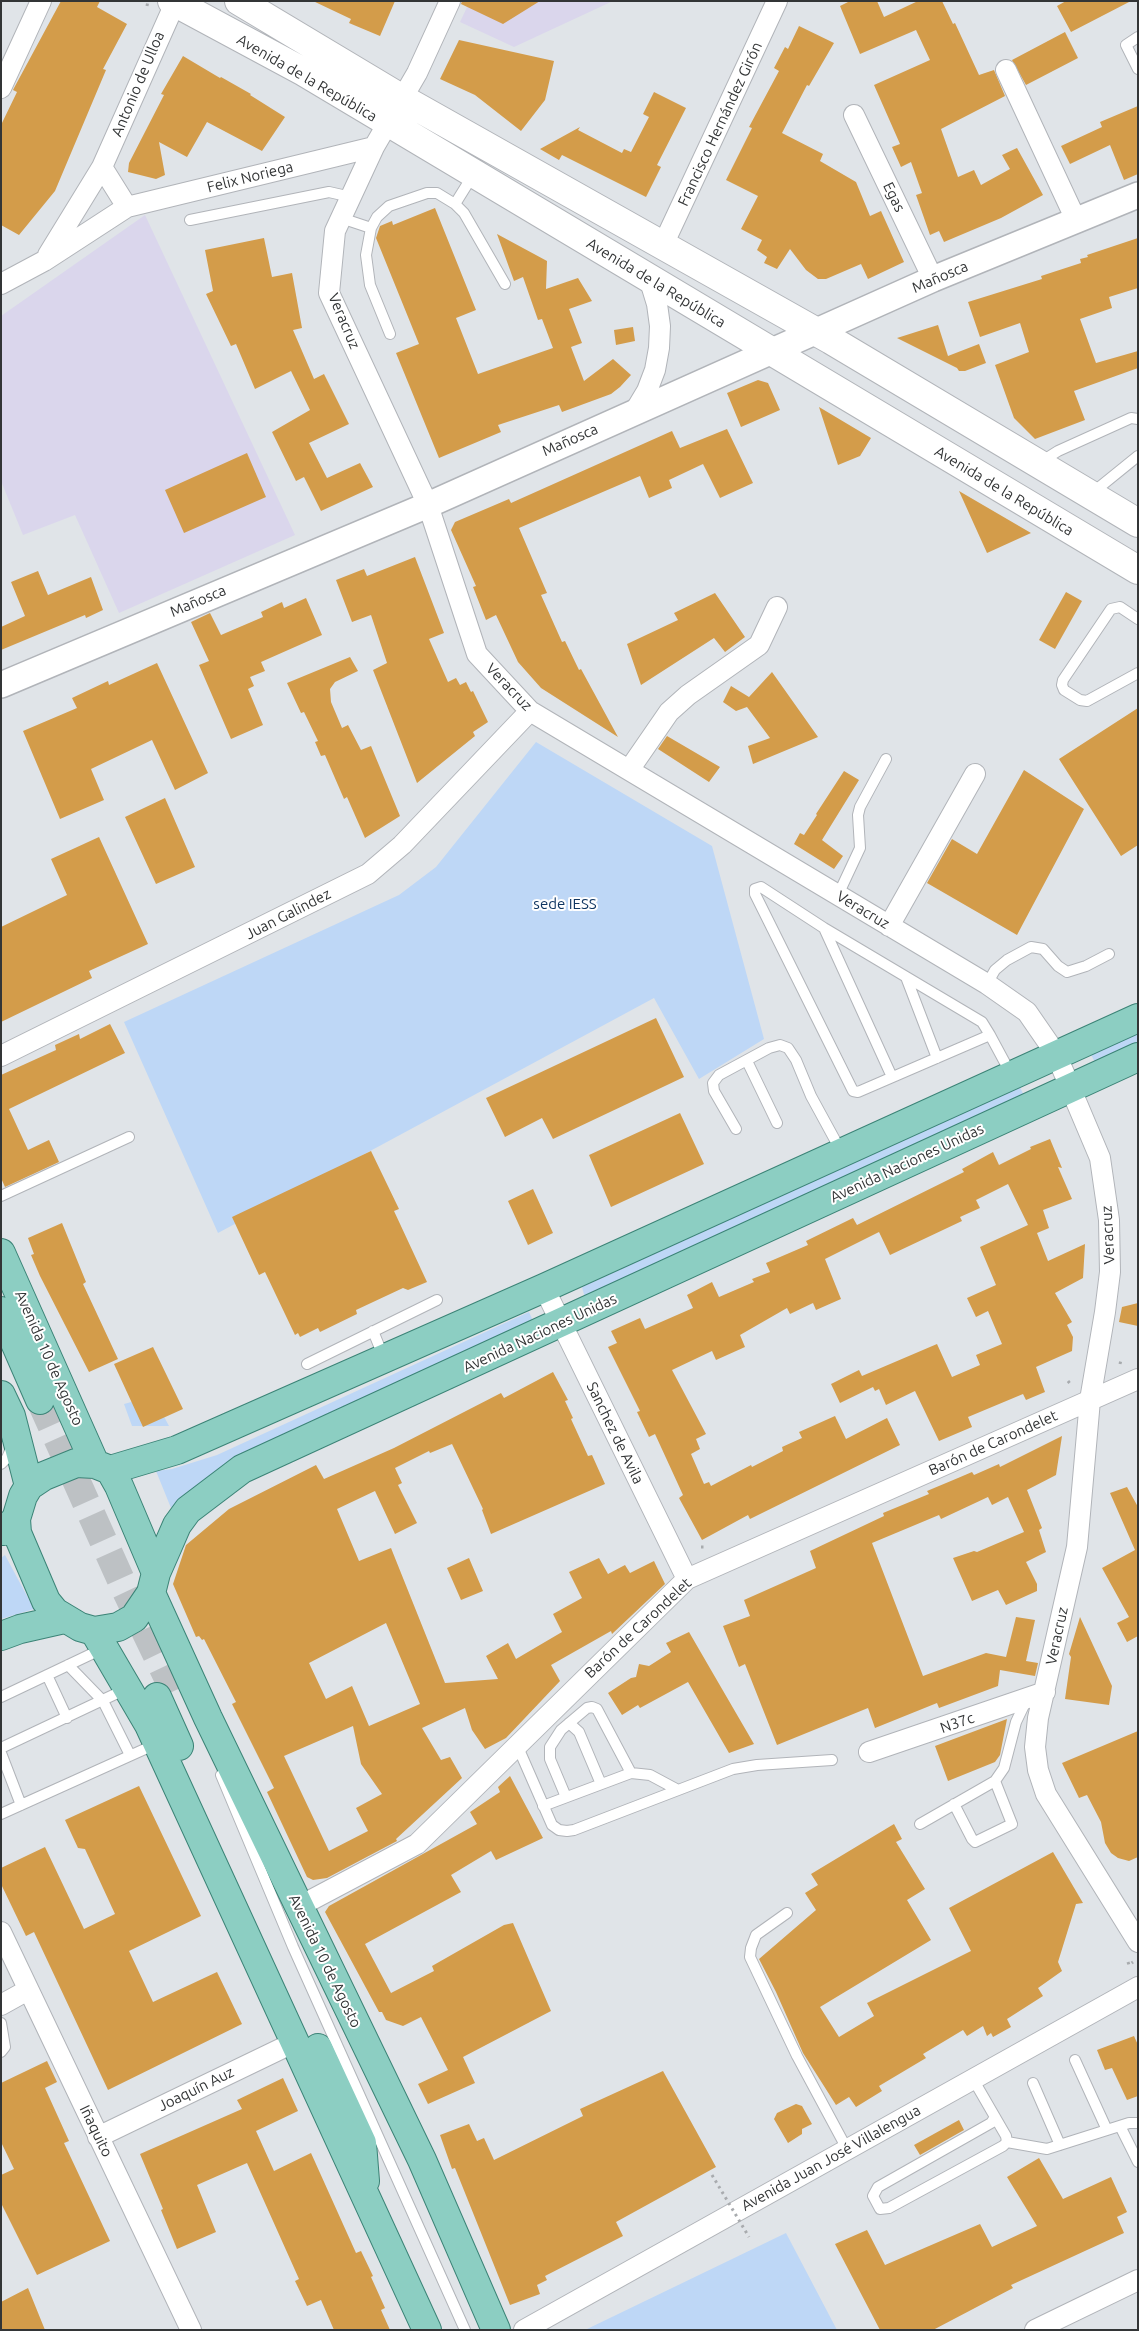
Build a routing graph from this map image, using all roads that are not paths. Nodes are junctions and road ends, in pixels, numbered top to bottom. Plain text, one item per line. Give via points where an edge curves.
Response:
1 (41, 1) edge
2 (239, 1) edge
3 (450, 1) edge
4 (777, 1) edge
5 (167, 3) edge
6 (1138, 37) edge
7 (1138, 68) edge
8 (1006, 70) dead end
9 (1, 88) edge
10 (401, 98) junction
11 (854, 115) dead end
12 (387, 124) junction
13 (374, 147) junction
14 (102, 167) junction
15 (473, 174) junction
16 (1138, 195) edge
17 (351, 197) junction
18 (455, 204) junction
19 (127, 207) junction
20 (341, 218) junction
21 (190, 220) dead end
22 (1076, 220) junction
23 (371, 228) junction
24 (662, 247) junction
25 (44, 261) junction
26 (933, 279) junction
27 (650, 281) junction
28 (1, 284) edge
29 (505, 284) dead end
30 (816, 332) junction
31 (390, 334) dead end
32 (772, 352) junction
33 (636, 411) junction
34 (1138, 419) edge
35 (1138, 456) edge
36 (1038, 464) junction
37 (1090, 495) junction
38 (428, 505) junction
39 (1138, 523) edge
40 (1138, 570) edge
41 (777, 607) dead end
42 (1138, 619) edge
43 (1138, 673) edge
44 (1, 685) edge
45 (530, 711) junction
46 (886, 759) dead end
47 (629, 770) junction
48 (975, 774) dead end
49 (838, 895) junction
50 (889, 926) junction
51 (824, 928) junction
52 (1109, 954) dead end
53 (906, 977) junction
54 (987, 984) junction
55 (1138, 1018) edge
56 (990, 1035) junction
57 (1056, 1054) junction
58 (1, 1056) edge
59 (1138, 1057) edge
60 (936, 1058) junction
61 (747, 1061) junction
62 (1010, 1074) junction
63 (892, 1077) junction
64 (1072, 1087) junction
65 (777, 1123) dead end
66 (736, 1129) dead end
67 (129, 1137) dead end
68 (842, 1152) junction
69 (1, 1196) edge
70 (1, 1253) edge
71 (544, 1288) junction
72 (437, 1300) dead end
73 (1, 1311) edge
74 (562, 1323) junction
75 (373, 1331) junction
76 (1, 1349) edge
77 (384, 1358) junction
78 (307, 1364) dead end
79 (1138, 1379) edge
80 (1, 1395) edge
81 (1090, 1400) junction
82 (17, 1436) junction
83 (1, 1464) edge
84 (103, 1467) junction
85 (29, 1486) junction
86 (8, 1527) edge
87 (687, 1578) junction
88 (154, 1583) junction
89 (64, 1619) junction
90 (1, 1636) edge
91 (98, 1639) junction
92 (68, 1665) junction
93 (47, 1675) junction
94 (127, 1689) junction
95 (1036, 1695) junction
96 (173, 1696) junction
97 (1, 1697) edge
98 (103, 1701) junction
99 (67, 1718) junction
100 (568, 1723) junction
101 (204, 1735) dead end
102 (157, 1744) junction
103 (517, 1745) junction
104 (1, 1748) edge
105 (869, 1752) dead end
106 (1, 1753) edge
107 (130, 1755) junction
108 (832, 1760) dead end
109 (215, 1761) dead end
110 (631, 1773) junction
111 (995, 1781) junction
112 (601, 1784) junction
113 (678, 1790) junction
114 (566, 1797) junction
115 (954, 1804) junction
116 (21, 1805) junction
117 (543, 1806) junction
118 (1, 1814) edge
119 (920, 1824) dead end
120 (264, 1877) junction
121 (298, 1907) junction
122 (787, 1913) dead end
123 (1, 1932) edge
124 (1138, 1942) edge
125 (1138, 1987) edge
126 (28, 1990) junction
127 (1, 2005) edge
128 (1, 2023) edge
129 (295, 2042) junction
130 (1, 2052) edge
131 (1075, 2060) dead end
132 (974, 2079) junction
133 (1033, 2083) dead end
134 (995, 2117) junction
135 (1138, 2123) edge
136 (1120, 2126) junction
137 (1106, 2130) junction
138 (98, 2137) junction
139 (1007, 2142) junction
140 (1060, 2145) junction
141 (847, 2149) junction
142 (422, 2160) junction
143 (1138, 2162) edge
144 (366, 2202) junction
145 (1138, 2280) edge
146 (191, 2330) edge
147 (427, 2330) edge
148 (465, 2330) edge
149 (496, 2330) edge
150 (524, 2330) edge
151 (1035, 2330) edge

1 - 9 street
2 - 10 main road, Avenida de la República
3 - 10 street, Veracruz via 417,73
4 - 24 street, Francisco Hernández Girón
5 - 12 main road, Avenida de la República via 304,72
5 - 14 street, Antonio de Ulloa
6 - 7 lane via 1126,45
8 - 22 street
10 - 12 street, Veracruz
10 - 24 main road, Avenida de la República
11 - 26 street, Egas
12 - 13 street, Veracruz
12 - 15 main road, Avenida de la República
13 - 17 street, Veracruz
13 - 19 street, Felix Noriega
14 - 19 street
14 - 25 street, Antonio de Ulloa
15 - 18 lane
15 - 27 main road, Avenida de la República
16 - 22 street, Mañosca
17 - 20 street, Veracruz
17 - 21 lane via 329,192
18 - 23 lane via 437,193 427,193 389,206
18 - 29 lane via 464,213
19 - 25 street, Felix Noriega
20 - 23 lane
20 - 38 street, Veracruz via 335,231 329,293
22 - 26 street, Mañosca
23 - 31 lane via 366,256 370,284
24 - 30 main road, Avenida de la República
25 - 28 street, Felix Noriega
26 - 30 street, Mañosca
27 - 32 main road, Avenida de la República
27 - 33 street via 659,319 659,348 647,392
30 - 32 street, Mañosca
30 - 36 main road, Avenida de la República
32 - 33 street, Mañosca
32 - 40 main road, Avenida de la República
33 - 38 street, Mañosca
34 - 36 lane via 1131,418 1058,451
35 - 37 lane
36 - 37 main road, Avenida de la República
37 - 39 main road, Avenida de la República
38 - 44 street, Mañosca
38 - 45 street, Veracruz via 477,654
41 - 47 street via 759,645 669,712
42 - 43 lane via 1120,607 1111,609 1062,685 1064,690 1087,701
45 - 47 street, Veracruz
45 - 58 street, Juan Galindez via 402,845 368,874
46 - 49 lane via 860,807 860,848
47 - 49 street, Veracruz
48 - 50 street
49 - 50 street, Veracruz
50 - 54 street, Veracruz
51 - 53 lane
51 - 63 lane
51 - 63 lane via 761,887 755,889 850,1088 858,1092
52 - 54 lane via 1067,972 1043,949 1031,947 995,970
53 - 56 lane via 982,1022
53 - 60 lane
54 - 57 street, Veracruz via 1027,1012
55 - 57 main road
56 - 60 lane
56 - 62 lane
57 - 62 main road
57 - 64 street, Veracruz
59 - 64 main road, Avenida Naciones Unidas
60 - 63 lane
61 - 65 lane
61 - 66 lane via 719,1075 713,1083 714,1091
61 - 68 lane via 769,1048 780,1045 788,1048
62 - 68 main road
64 - 74 main road, Avenida Naciones Unidas
64 - 81 street, Veracruz via 1100,1158 1109,1220 1110,1272 1106,1312
67 - 69 lane
68 - 71 main road
70 - 84 main road, Avenida 10 de Agosto
71 - 74 street, Sanchez de Avila
71 - 77 main road
72 - 75 lane
73 - 76 main road via 34,1403
74 - 87 street, Sanchez de Avila
74 - 88 main road, Avenida Naciones Unidas via 242,1469 188,1510 177,1525
75 - 77 lane
75 - 78 lane
77 - 84 main road via 177,1450
79 - 81 street, Barón de Carondelet
80 - 82 main road
81 - 87 street, Barón de Carondelet
81 - 95 street, Veracruz via 1077,1547
82 - 83 lane
82 - 85 main road
84 - 85 main road via 76,1463
84 - 88 main road, Avenida 10 de Agosto via 119,1486
85 - 86 main road
86 - 89 main road via 17,1534 46,1601
87 - 103 street, Barón de Carondelet
88 - 91 main road, Avenida Naciones Unidas via 134,1618
88 - 121 main road, Avenida 10 de Agosto via 208,1718
89 - 90 main road
89 - 91 main road
91 - 92 lane
91 - 94 main road
92 - 93 lane
92 - 98 lane
93 - 97 lane
93 - 99 lane
94 - 98 lane
94 - 102 main road
95 - 105 street, N37c
95 - 111 lane via 1016,1722 1004,1768
95 - 124 street, Veracruz via 1035,1747 1046,1794
96 - 101 lane
96 - 120 main road
96 - 144 main road via 362,2142
98 - 99 lane
98 - 107 lane
99 - 104 lane
100 - 110 lane via 587,1708 598,1709
100 - 112 lane via 579,1732
100 - 114 lane via 552,1741 548,1753
102 - 107 lane
102 - 129 main road
103 - 117 lane
103 - 121 street, Barón de Carondelet via 417,1844
106 - 116 lane
107 - 116 lane
108 - 113 lane via 733,1769
109 - 120 lane
110 - 112 lane
110 - 113 lane via 650,1775
111 - 115 lane
111 - 115 lane via 1012,1824 975,1842
112 - 114 lane
113 - 117 lane via 574,1830 559,1830 552,1825
114 - 117 lane
115 - 119 lane
116 - 118 lane
120 - 142 main road via 385,2126
120 - 148 lane
121 - 142 main road, Avenida 10 de Agosto
122 - 141 lane via 756,1935 750,1957 796,2056
123 - 126 street, Iñaquito
125 - 132 street, Avenida Juan José Villalengua
126 - 127 street
126 - 138 street, Iñaquito
128 - 130 lane via 5,2047
129 - 138 street, Joaquín Auz
129 - 144 main road
131 - 137 lane
132 - 134 lane
132 - 141 street, Avenida Juan José Villalengua
133 - 140 lane
134 - 139 lane
134 - 139 lane via 991,2123 878,2187 873,2196 880,2209 889,2208
135 - 136 lane
136 - 137 lane
136 - 143 lane
137 - 140 lane
138 - 146 street, Iñaquito
139 - 140 lane via 1047,2150
141 - 150 street, Avenida Juan José Villalengua
142 - 149 main road, Avenida 10 de Agosto
144 - 147 main road
145 - 151 street

